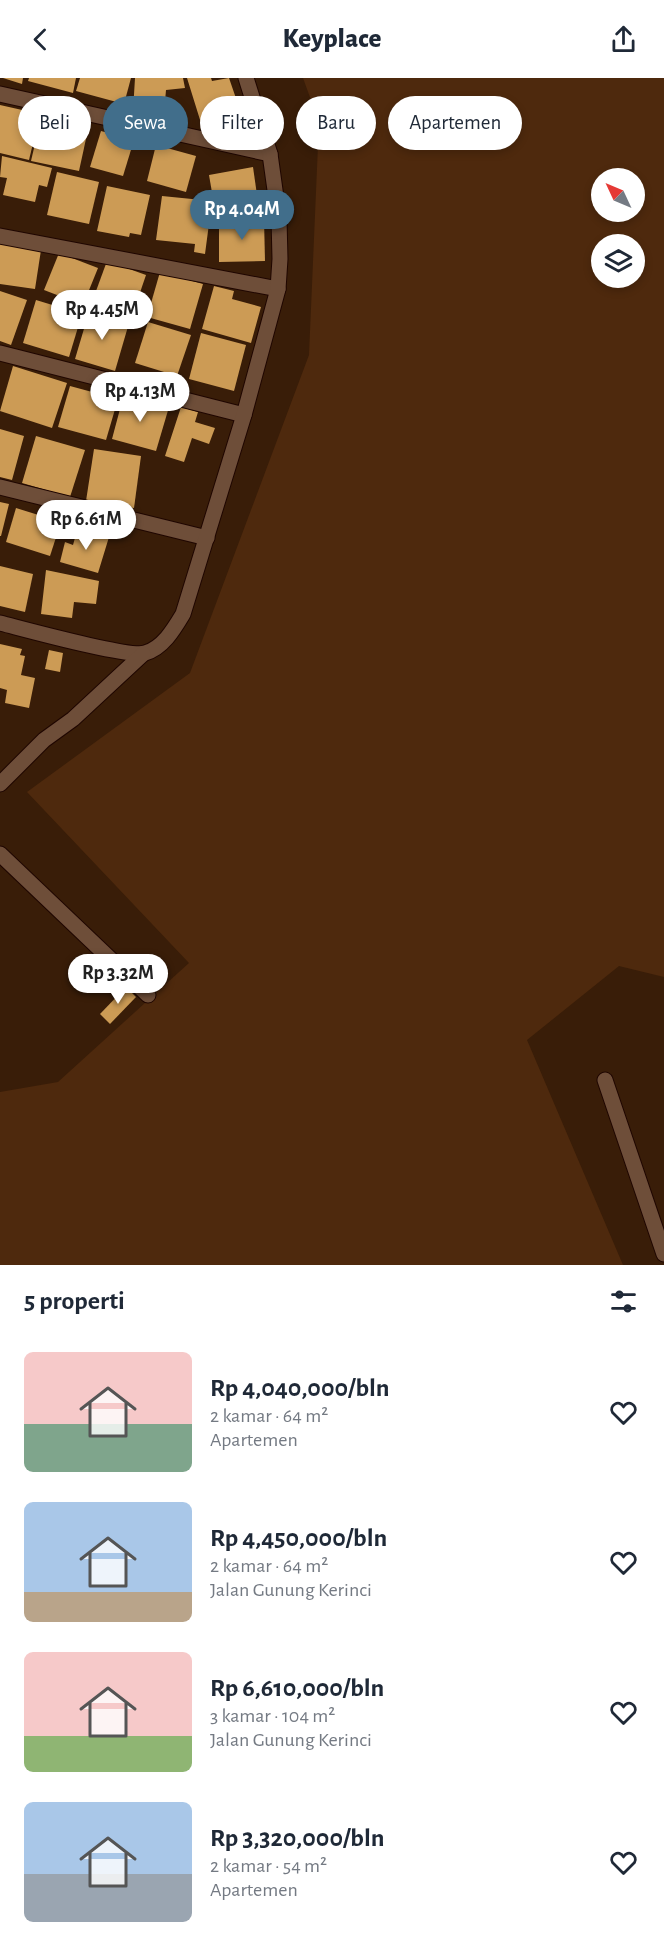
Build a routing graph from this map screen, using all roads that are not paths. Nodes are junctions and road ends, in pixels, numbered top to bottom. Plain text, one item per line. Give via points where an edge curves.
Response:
1 (246, 78) edge
2 (0, 94) edge
3 (270, 154) junction
4 (0, 236) edge
5 (278, 289) junction
6 (0, 353) edge
7 (244, 415) junction
8 (0, 487) edge
9 (207, 538) junction
10 (0, 623) edge
11 (143, 654) junction
12 (0, 784) edge
13 (0, 854) edge
14 (148, 995) dead end
15 (605, 1080) dead end
16 (664, 1254) edge

1 - 3 street
2 - 3 street
3 - 5 street via 279,219
4 - 5 street
5 - 7 street
6 - 7 street
7 - 9 street
8 - 9 street
9 - 11 street via 183,614 172,633
10 - 11 street
11 - 12 street via 73,719 37,746
13 - 14 street
15 - 16 street

